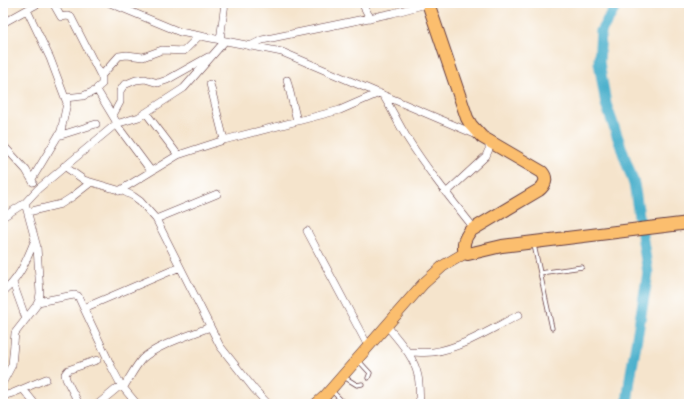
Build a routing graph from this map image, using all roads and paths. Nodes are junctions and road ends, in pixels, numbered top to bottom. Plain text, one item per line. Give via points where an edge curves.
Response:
1 (39, 3) edge
2 (53, 3) edge
3 (110, 3) edge
4 (225, 3) edge
5 (362, 3) edge
6 (429, 3) edge
7 (27, 10) junction
8 (370, 18) junction
9 (3, 23) edge
10 (199, 36) junction
11 (223, 40) junction
12 (250, 46) junction
13 (213, 54) junction
14 (101, 76) junction
15 (287, 80) dead end
16 (210, 84) dead end
17 (97, 90) junction
18 (381, 94) junction
19 (66, 98) junction
20 (146, 113) junction
21 (113, 115) junction
22 (296, 121) junction
23 (96, 124) dead end
24 (117, 124) junction
25 (58, 136) junction
26 (485, 139) junction
27 (224, 140) junction
28 (3, 145) edge
29 (178, 155) junction
30 (64, 166) junction
31 (151, 171) junction
32 (32, 179) junction
33 (90, 183) junction
34 (38, 189) junction
35 (119, 191) junction
36 (217, 194) dead end
37 (446, 194) junction
38 (25, 203) junction
39 (28, 212) junction
40 (3, 217) edge
41 (156, 219) junction
42 (685, 223) edge
43 (474, 228) junction
44 (307, 231) dead end
45 (35, 240) junction
46 (534, 242) junction
47 (466, 253) junction
48 (180, 267) junction
49 (582, 267) dead end
50 (540, 273) junction
51 (13, 283) junction
52 (3, 292) edge
53 (38, 302) junction
54 (84, 308) junction
55 (519, 315) dead end
56 (26, 319) junction
57 (387, 326) junction
58 (210, 327) junction
59 (552, 328) dead end
60 (368, 346) junction
61 (408, 352) junction
62 (358, 359) junction
63 (97, 360) dead end
64 (343, 376) junction
65 (368, 378) dead end
66 (46, 379) dead end
67 (3, 382) edge
68 (362, 384) dead end
69 (122, 386) junction
70 (23, 389) junction
71 (331, 389) junction
72 (3, 396) edge
73 (35, 404) edge
74 (79, 404) edge
75 (98, 404) edge
76 (137, 404) edge
77 (268, 404) edge
78 (316, 404) edge
79 (345, 404) edge
80 (420, 404) edge

1 - 7 street
2 - 14 street via 61,17 71,18
3 - 10 street via 180,32
4 - 11 street
5 - 8 street
6 - 8 street
6 - 26 highway via 467,118
7 - 9 street
7 - 19 street
8 - 12 street via 270,38
10 - 11 street
10 - 14 street via 184,51 162,50 143,57 119,56
11 - 12 street
11 - 13 street
12 - 18 street via 282,52
13 - 20 street via 184,88
13 - 21 street via 167,80 158,82 140,79 124,85 120,91 118,108
14 - 17 street via 102,84
15 - 22 street
16 - 27 street
17 - 19 street via 83,96
17 - 21 street
18 - 22 street via 350,107
18 - 26 street
18 - 37 street
19 - 25 street via 67,103
20 - 24 street
20 - 29 street
21 - 24 street
22 - 27 street
23 - 25 street
24 - 30 street
24 - 31 street
25 - 32 street
26 - 37 street via 489,149 486,156
26 - 43 highway via 542,172 546,179 539,190
27 - 29 street
28 - 32 street
29 - 31 street
30 - 33 street
30 - 34 street
31 - 35 street
32 - 34 street
33 - 35 street
33 - 39 street via 61,204
34 - 38 street
35 - 41 street via 140,201
36 - 41 street
37 - 43 street
38 - 39 street
38 - 40 street
39 - 45 street
41 - 48 street
42 - 46 highway
43 - 47 highway via 465,239 463,247
44 - 60 street
45 - 51 street
45 - 53 street via 40,293
46 - 47 highway
46 - 50 lane
47 - 57 main road via 443,266 423,284
48 - 54 street
48 - 58 street
49 - 50 lane
50 - 59 lane
51 - 52 street
51 - 56 street
53 - 54 street via 76,294
53 - 56 street
54 - 69 street
55 - 61 street via 452,347 432,352
56 - 67 street via 15,333 12,365
57 - 60 main road
57 - 61 street
58 - 69 street via 144,358
58 - 77 street via 229,358
60 - 62 main road
61 - 80 street via 418,375
62 - 64 main road
62 - 65 lane via 370,373
63 - 74 street via 68,370 65,374
64 - 68 lane via 357,385
64 - 71 main road
66 - 70 street
69 - 75 street
69 - 76 street
70 - 72 street
70 - 73 street
71 - 78 main road
71 - 79 lane

